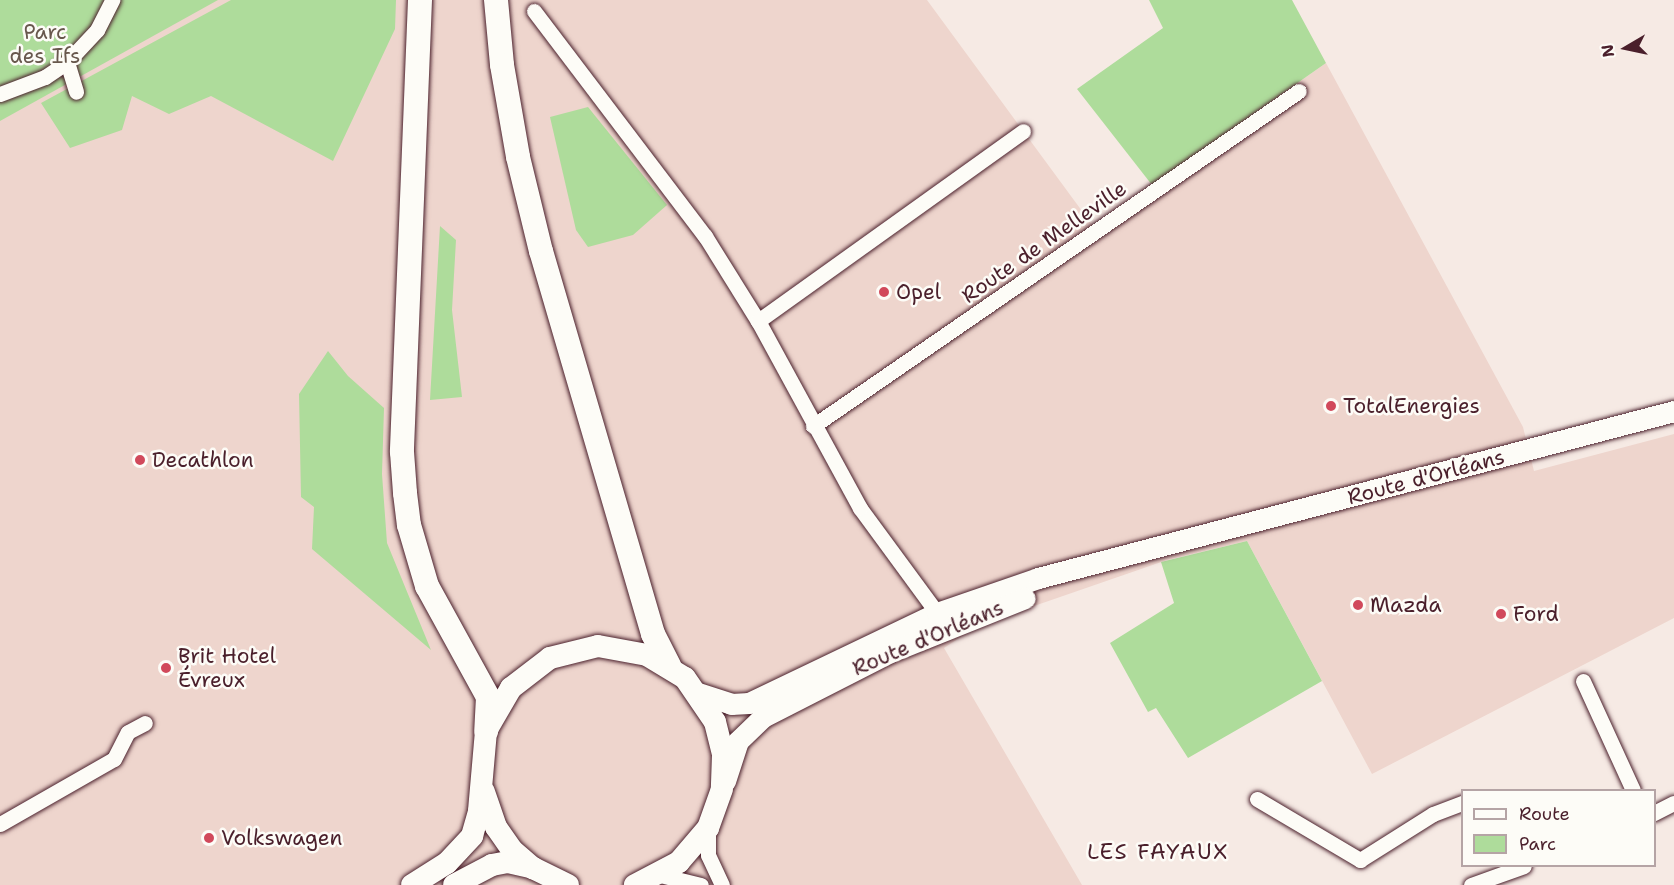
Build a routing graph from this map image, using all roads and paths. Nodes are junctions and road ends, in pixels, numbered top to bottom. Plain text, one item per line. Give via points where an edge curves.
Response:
1 (112, 0) edge
2 (420, 0) edge
3 (496, 0) edge
4 (534, 11) dead end
5 (67, 62) junction
6 (1299, 91) dead end
7 (76, 92) dead end
8 (0, 94) edge
9 (1023, 131) dead end
10 (758, 321) junction
11 (1674, 411) edge
12 (813, 426) junction
13 (1178, 543) junction
14 (937, 613) junction
15 (669, 666) junction
16 (1583, 681) dead end
17 (698, 693) junction
18 (145, 723) dead end
19 (486, 731) junction
20 (481, 773) junction
21 (722, 789) junction
22 (1633, 789) edge
23 (1257, 799) dead end
24 (1461, 803) edge
25 (1674, 803) edge
26 (1656, 812) edge
27 (0, 824) edge
28 (708, 828) junction
29 (533, 868) junction
30 (1503, 869) edge
31 (660, 875) junction
32 (412, 885) edge
33 (454, 885) edge
34 (568, 885) edge
35 (635, 885) edge
36 (701, 885) edge
37 (722, 885) edge
38 (1471, 885) edge

1 - 5 street via 97,30
2 - 19 highway via 402,452 405,493 409,525 427,586 488,697
3 - 15 highway via 516,146 541,251 653,634
4 - 10 street via 705,236
5 - 7 street
5 - 8 street via 45,77
6 - 12 street, Route de Melleville
9 - 10 street
10 - 12 street
11 - 13 main road, Route d'Orléans
12 - 14 street via 860,508
13 - 14 main road, Route d'Orléans via 1038,578
13 - 21 main road, Route d'Orléans via 1140,560 946,627 797,698 763,717 738,741
14 - 17 main road, Route d'Orléans via 749,703 731,704
15 - 17 main road
15 - 19 main road via 623,648 598,646 558,655 529,671 511,688
16 - 22 street
17 - 21 main road via 715,722
18 - 27 street via 128,732 114,759
19 - 20 main road
20 - 29 main road via 485,801 496,827
20 - 32 main road via 479,811 467,844 447,863
21 - 28 main road
23 - 24 street via 1360,860 1433,814
25 - 26 street
28 - 31 main road via 679,862
28 - 37 street via 708,855
29 - 33 main road via 508,862 492,865
29 - 34 main road
30 - 38 street
31 - 35 main road
31 - 36 street

